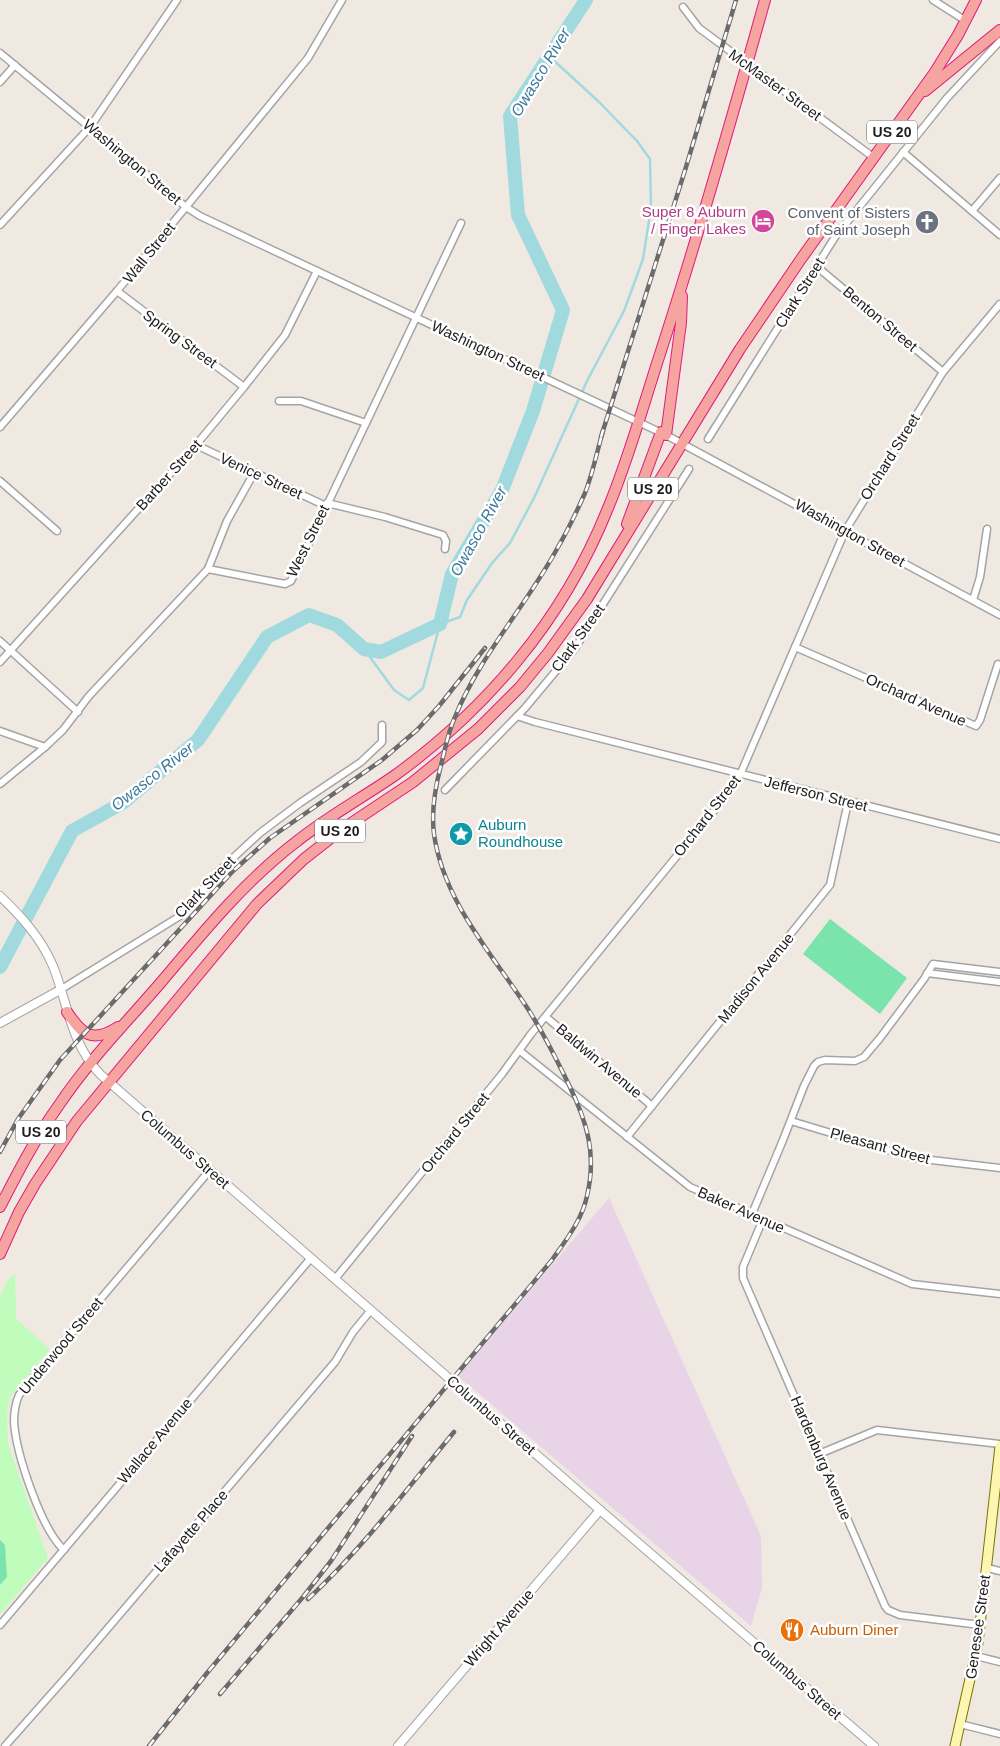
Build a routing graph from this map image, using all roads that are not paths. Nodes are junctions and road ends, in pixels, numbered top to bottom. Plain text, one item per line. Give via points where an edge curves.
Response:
1 (177, 0) edge
2 (342, 0) edge
3 (765, 0) edge
4 (933, 0) edge
5 (976, 0) edge
6 (683, 7) dead end
7 (966, 21) junction
8 (1000, 30) edge
9 (1000, 41) edge
10 (0, 53) edge
11 (747, 64) junction
12 (15, 65) junction
13 (0, 82) edge
14 (916, 98) junction
15 (90, 127) junction
16 (903, 152) junction
17 (873, 157) junction
18 (1000, 178) edge
19 (186, 207) junction
20 (972, 211) junction
21 (462, 223) dead end
22 (0, 225) edge
23 (1000, 235) edge
24 (816, 266) junction
25 (317, 271) junction
26 (682, 288) junction
27 (117, 291) junction
28 (1000, 304) edge
29 (416, 318) junction
30 (943, 372) junction
31 (244, 387) junction
32 (279, 401) dead end
33 (638, 422) junction
34 (366, 423) junction
35 (0, 427) edge
36 (664, 434) junction
37 (708, 439) dead end
38 (682, 443) junction
39 (196, 445) junction
40 (689, 469) dead end
41 (254, 473) junction
42 (0, 482) edge
43 (326, 505) junction
44 (987, 529) dead end
45 (57, 531) dead end
46 (845, 531) junction
47 (625, 535) junction
48 (445, 549) dead end
49 (208, 569) junction
50 (974, 600) junction
51 (1000, 614) edge
52 (0, 641) edge
53 (795, 647) junction
54 (11, 651) junction
55 (0, 662) edge
56 (998, 664) dead end
57 (78, 712) junction
58 (517, 716) junction
59 (382, 725) dead end
60 (0, 731) edge
61 (45, 747) junction
62 (740, 775) junction
63 (0, 784) edge
64 (446, 790) dead end
65 (848, 802) junction
66 (1000, 839) edge
67 (0, 896) edge
68 (1000, 972) edge
69 (927, 973) junction
70 (1000, 982) edge
71 (60, 990) junction
72 (67, 1012) junction
73 (131, 1017) junction
74 (546, 1017) junction
75 (0, 1023) edge
76 (520, 1051) junction
77 (90, 1064) junction
78 (109, 1082) junction
79 (652, 1106) junction
80 (791, 1121) junction
81 (627, 1137) junction
82 (1000, 1168) edge
83 (210, 1170) junction
84 (0, 1207) edge
85 (752, 1214) junction
86 (763, 1219) junction
87 (0, 1254) edge
88 (311, 1258) junction
89 (335, 1279) junction
90 (1000, 1294) edge
91 (371, 1310) junction
92 (1000, 1445) edge
93 (820, 1454) junction
94 (998, 1486) edge
95 (600, 1510) junction
96 (64, 1550) junction
97 (986, 1568) junction
98 (1000, 1571) edge
99 (0, 1625) edge
100 (980, 1625) junction
101 (976, 1656) junction
102 (1000, 1662) edge
103 (960, 1724) junction
104 (1000, 1734) edge
105 (5, 1746) edge
106 (398, 1746) edge
107 (874, 1746) edge
108 (955, 1746) edge

1 - 15 street
2 - 19 street, Wall Street via 308,58
3 - 11 highway, US 20
4 - 7 street
5 - 7 highway, US 20
6 - 11 street, McMaster Street via 698,28
7 - 14 highway, US 20
8 - 14 highway
9 - 16 street, Clark Street
10 - 12 street, Washington Street
11 - 17 street, McMaster Street
11 - 26 highway, US 20
12 - 13 street
12 - 15 street, Washington Street
14 - 17 highway, US 20
15 - 19 street, Washington Street
15 - 22 street
16 - 20 street
16 - 24 street, Clark Street
17 - 38 highway, US 20 via 740,349
18 - 20 street
19 - 25 street, Washington Street
19 - 27 street, Wall Street
20 - 23 street
21 - 29 street, West Street
24 - 30 street, Benton Street
24 - 37 street, Clark Street
25 - 29 street, Washington Street
25 - 31 street, Barber Street via 285,335
26 - 33 highway, US 20
26 - 36 highway via 681,323
27 - 31 street, Spring Street
27 - 35 street, Wall Street
28 - 30 street, Orchard Street
29 - 33 street, Washington Street
29 - 34 street, West Street
30 - 46 street, Orchard Street
31 - 39 street, Barber Street
32 - 34 street via 301,401
33 - 36 street, Washington Street
33 - 73 highway, US 20 via 608,509 585,559 555,610 519,659 476,707 440,740 393,777 318,826 264,869 207,928
34 - 43 street, West Street
36 - 38 street, Washington Street
36 - 47 highway
38 - 46 street, Washington Street
38 - 47 highway, US 20
39 - 41 street, Venice Street
39 - 54 street, Barber Street
40 - 58 street, Clark Street via 575,648
41 - 43 street, Venice Street
41 - 49 street via 227,521
42 - 45 street
43 - 48 street, Venice Street via 385,517 443,534
43 - 49 street, West Street via 290,581 285,584
44 - 50 street
46 - 50 street, Washington Street
46 - 53 street, Orchard Street
47 - 78 highway, US 20 via 564,633 514,693 442,760 340,830 279,881
49 - 57 street via 89,696
50 - 51 street, Washington Street
52 - 54 street
53 - 56 street, Orchard Avenue via 976,726
53 - 62 street, Orchard Street
54 - 55 street, Barber Street
54 - 57 street
57 - 61 street
58 - 62 street, Jefferson Street
58 - 64 street, Clark Street
59 - 71 street, Clark Street via 382,742 369,756 260,833 219,871 180,916
60 - 61 street
61 - 63 street
62 - 65 street, Jefferson Street
62 - 74 street, Orchard Street
65 - 66 street, Jefferson Street
65 - 79 street, Madison Avenue via 830,885
67 - 71 street, Columbus Street via 33,929
68 - 69 street via 935,963
69 - 70 street
69 - 80 street via 864,1057 855,1061 825,1060 814,1066
71 - 72 street, Columbus Street
71 - 75 street, Clark Street
72 - 73 highway via 84,1033 95,1037 109,1033
72 - 77 street, Columbus Street
73 - 77 highway, US 20
74 - 76 street, Orchard Street
74 - 79 street, Baldwin Avenue
76 - 81 street, Baker Avenue
76 - 89 street, Orchard Street
77 - 78 street, Columbus Street
77 - 84 highway, US 20 via 34,1143
78 - 83 street, Columbus Street
78 - 87 highway, US 20 via 44,1169
79 - 81 street, Madison Avenue
80 - 82 street, Pleasant Street via 914,1158
80 - 85 street
81 - 85 street, Baker Avenue via 684,1184
83 - 88 street, Columbus Street
83 - 96 street, Underwood Street via 18,1395 14,1424 20,1452 47,1527
85 - 86 street, Baker Avenue
86 - 90 street, Baker Avenue via 912,1284
86 - 93 street, Hardenburg Avenue via 742,1267 743,1278
88 - 89 street, Columbus Street
88 - 96 street, Wallace Avenue
89 - 91 street, Columbus Street
91 - 95 street, Columbus Street
91 - 105 street, Lafayette Place via 353,1332 336,1362
92 - 93 street via 877,1430
92 - 94 main road, Genesee Street
93 - 100 street, Hardenburg Avenue via 888,1610 900,1615
94 - 97 main road, Genesee Street
95 - 106 street, Wright Avenue
95 - 107 street, Columbus Street
96 - 99 street, Wallace Avenue
97 - 98 street
97 - 100 main road, Genesee Street
100 - 101 main road, Genesee Street
101 - 102 street
101 - 103 main road, Genesee Street
103 - 104 street
103 - 108 main road, Genesee Street

